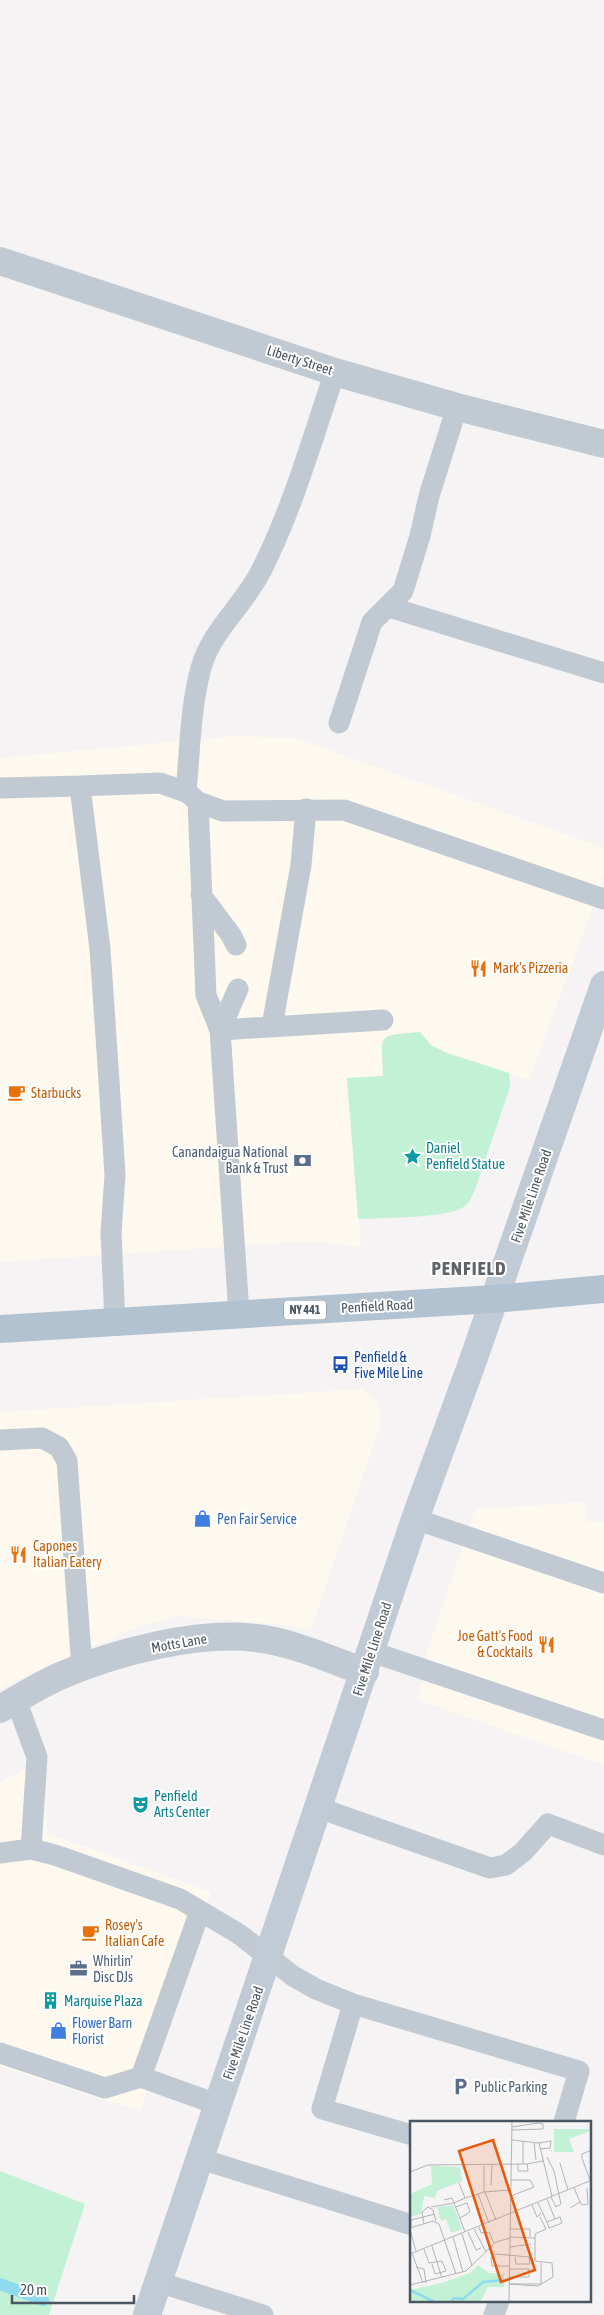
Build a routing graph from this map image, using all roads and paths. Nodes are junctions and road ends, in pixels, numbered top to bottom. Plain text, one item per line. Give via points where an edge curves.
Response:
1 (0, 261) edge
2 (335, 372) junction
3 (457, 407) junction
4 (604, 444) edge
5 (389, 607) junction
6 (604, 673) edge
7 (339, 723) dead end
8 (80, 786) junction
9 (0, 788) edge
10 (192, 797) junction
11 (306, 809) junction
12 (201, 896) junction
13 (604, 899) edge
14 (236, 945) dead end
15 (238, 989) dead end
16 (602, 996) edge
17 (383, 1020) dead end
18 (272, 1026) junction
19 (220, 1030) junction
20 (604, 1289) edge
21 (494, 1299) junction
22 (239, 1314) junction
23 (116, 1322) junction
24 (0, 1329) edge
25 (0, 1440) edge
26 (415, 1519) junction
27 (604, 1583) edge
28 (368, 1662) junction
29 (82, 1668) junction
30 (8, 1704) edge
31 (604, 1730) edge
32 (319, 1808) junction
33 (604, 1845) edge
34 (31, 1849) junction
35 (0, 1853) edge
36 (200, 1911) junction
37 (270, 1956) junction
38 (353, 2004) junction
39 (0, 2053) edge
40 (140, 2077) junction
41 (218, 2105) junction
42 (564, 2121) edge
43 (410, 2135) edge
44 (201, 2158) junction
45 (410, 2224) edge
46 (158, 2282) junction
47 (499, 2302) edge
48 (148, 2315) edge
49 (263, 2315) edge
50 (494, 2315) edge

1 - 2 street, Liberty Street
2 - 3 street, Liberty Street
2 - 10 lane via 276,542 259,575 210,645 201,668 193,718
3 - 4 street, Liberty Street
3 - 5 lane via 403,591
5 - 6 lane
5 - 7 lane via 372,622
8 - 9 lane
8 - 10 lane via 160,783
8 - 23 lane via 100,949 109,1075 115,1175 111,1233
10 - 11 lane via 223,812
10 - 12 lane
11 - 13 lane via 344,810
11 - 18 lane via 301,865
12 - 14 lane
12 - 19 lane via 206,995
15 - 19 lane
16 - 21 main road, Five Mile Line Road
17 - 18 lane
18 - 19 lane
19 - 22 lane
20 - 21 main road, Penfield Road / NY 441
21 - 22 main road, Penfield Road / NY 441
21 - 26 main road, Five Mile Line Road
22 - 23 main road, Penfield Road / NY 441
23 - 24 main road, Penfield Road / NY 441
25 - 29 lane via 42,1438 60,1446 67,1460
26 - 27 lane
26 - 28 main road, Five Mile Line Road
28 - 29 street, Motts Lane via 258,1638 231,1636 196,1638 115,1656
28 - 31 lane
28 - 32 main road, Five Mile Line Road
29 - 30 street, Motts Lane via 59,1676
30 - 34 lane via 37,1757
32 - 33 lane via 490,1868 506,1865 548,1824
32 - 37 main road, Five Mile Line Road
34 - 35 lane
34 - 36 lane via 180,1899
36 - 37 lane
36 - 40 lane
37 - 38 lane via 293,1976
37 - 41 main road, Five Mile Line Road
38 - 42 lane via 579,2071
38 - 43 lane via 322,2109
39 - 40 lane via 105,2088
40 - 41 lane
41 - 44 main road, Five Mile Line Road
44 - 45 lane
44 - 46 main road, Five Mile Line Road
46 - 48 main road, Five Mile Line Road
46 - 49 lane
47 - 50 lane

